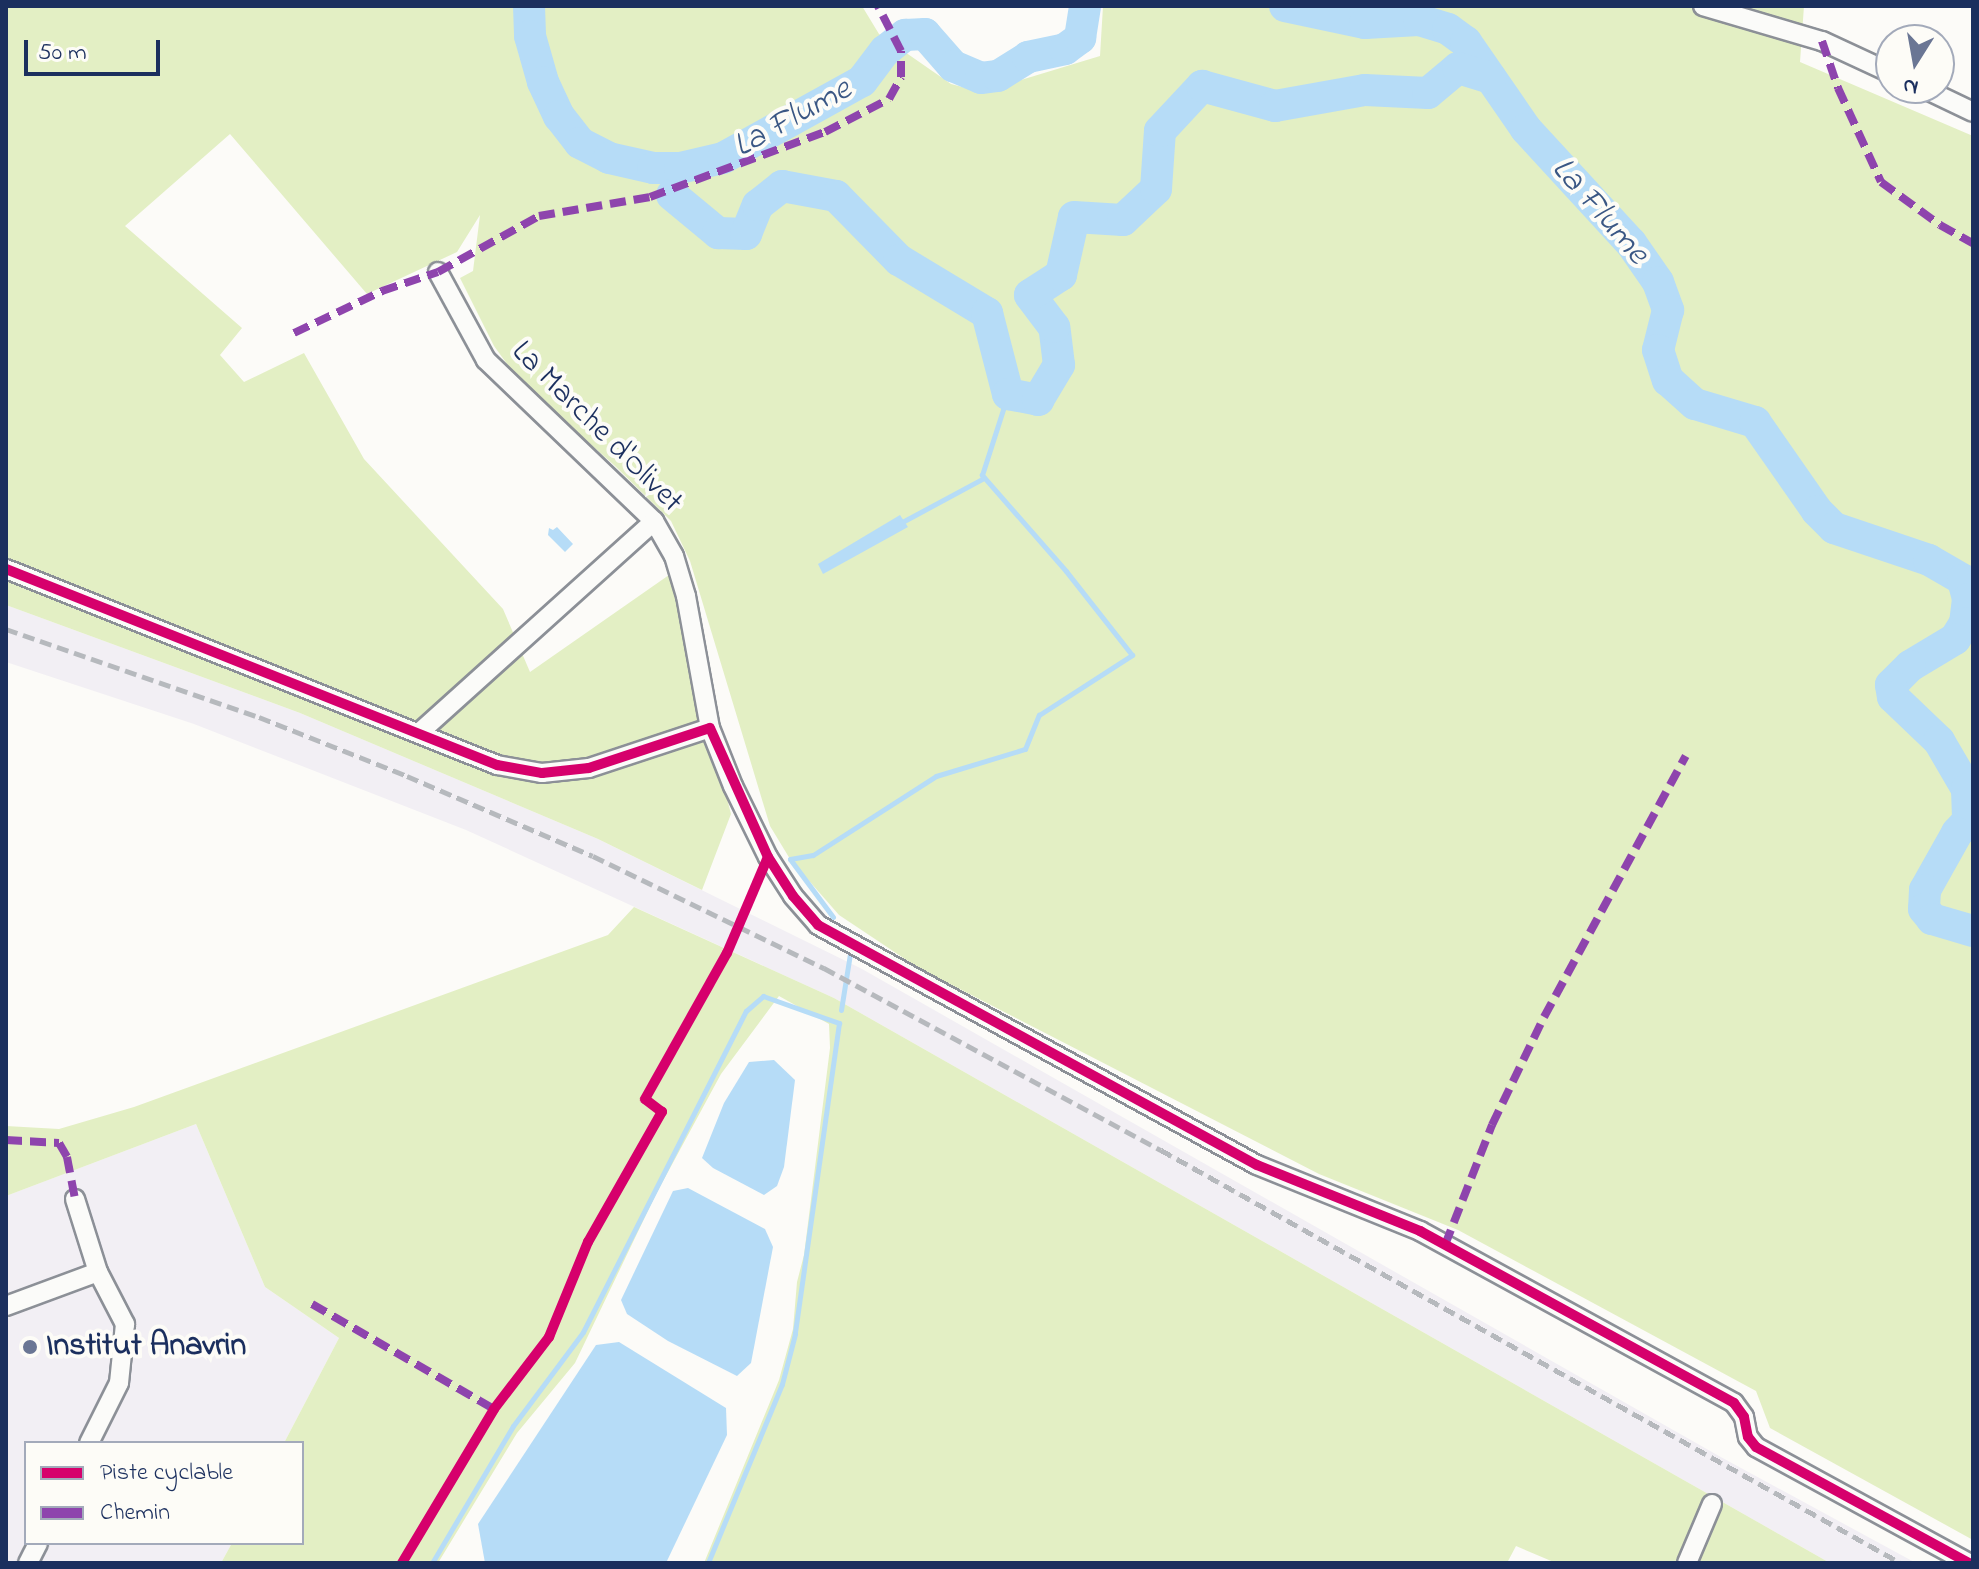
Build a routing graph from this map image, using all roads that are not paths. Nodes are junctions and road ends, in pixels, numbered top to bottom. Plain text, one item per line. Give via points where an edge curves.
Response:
1 (1703, 6) edge
2 (1875, 66) edge
3 (438, 272) dead end
4 (654, 521) junction
5 (6, 569) edge
6 (710, 728) junction
7 (420, 732) junction
8 (75, 1199) dead end
9 (98, 1272) junction
10 (6, 1306) edge
11 (90, 1441) edge
12 (1712, 1504) dead end
13 (37, 1545) edge
14 (28, 1563) edge
15 (1687, 1563) edge
16 (1969, 1563) edge

1 - 2 street via 1822,41
3 - 4 street, La Marche d'Olivet via 486,360
4 - 6 street, La Marche d'Olivet via 674,556 686,596
4 - 7 street
5 - 7 street
6 - 7 street via 589,768 542,773 497,765
6 - 16 street, La Marche d'Olivet via 768,857 818,925 1257,1165 1420,1231 1734,1403 1756,1447
8 - 9 street
9 - 10 street
9 - 11 street via 125,1324 119,1383
12 - 15 street
13 - 14 street

